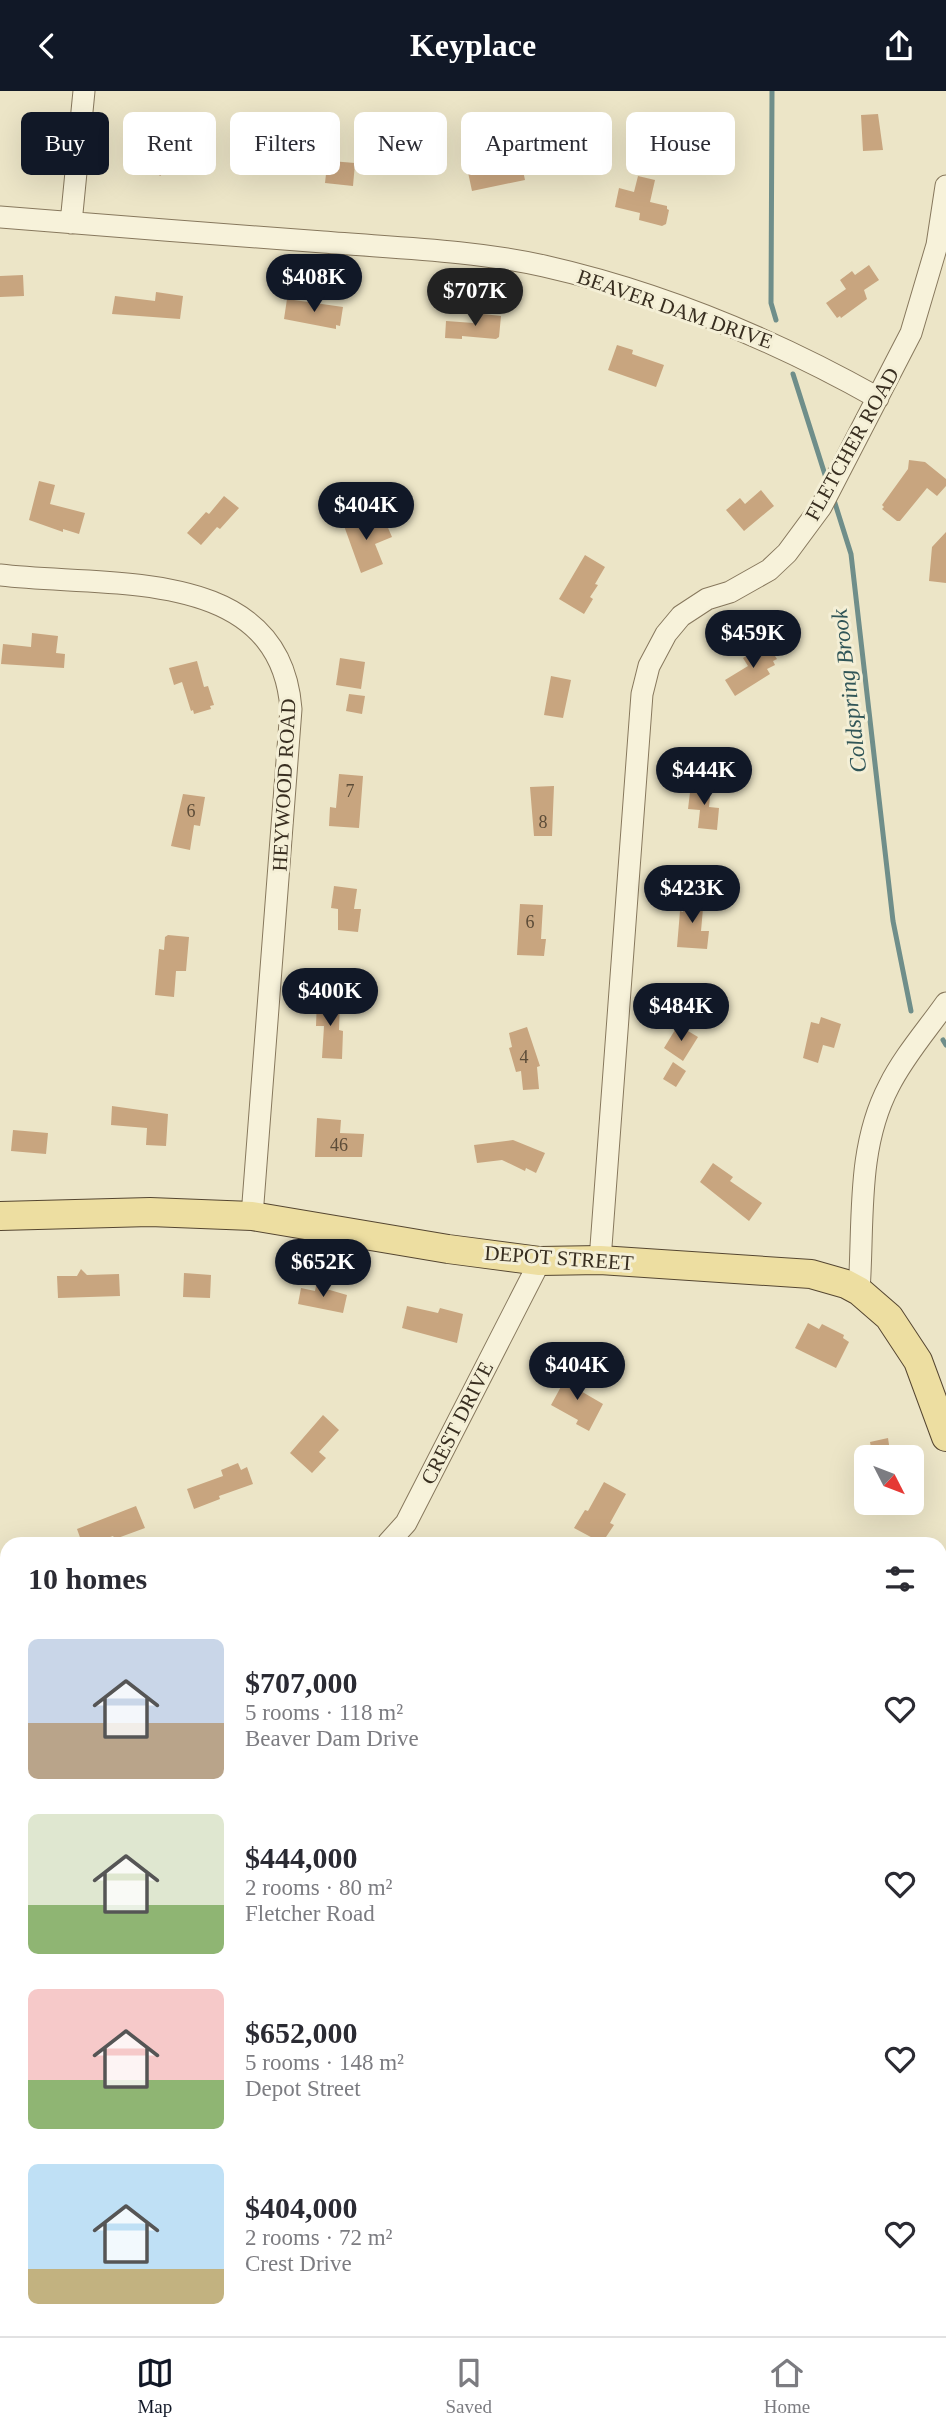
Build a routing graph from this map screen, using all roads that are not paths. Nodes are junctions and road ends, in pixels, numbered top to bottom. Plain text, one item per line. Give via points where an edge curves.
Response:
1 (84, 91) edge
2 (946, 186) edge
3 (0, 217) edge
4 (71, 223) junction
5 (878, 398) junction
6 (0, 575) edge
7 (946, 1003) edge
8 (0, 1216) edge
9 (252, 1216) junction
10 (600, 1260) junction
11 (540, 1261) junction
12 (859, 1291) junction
13 (946, 1437) edge
14 (393, 1537) edge

1 - 4 street
2 - 5 street, FLETCHER ROAD via 937,245 911,333
3 - 4 street, BEAVER DAM DRIVE
4 - 5 street, BEAVER DAM DRIVE via 448,252 544,266 611,284 756,335
5 - 10 street, FLETCHER ROAD via 821,507 787,553 755,580 707,599 681,616 649,666 642,694
6 - 9 street, HEYWOOD ROAD via 142,585 200,597 235,613 259,631 282,666 291,709
7 - 12 street via 889,1086 872,1133 861,1212
8 - 9 main road, DEPOT STREET via 150,1212
9 - 11 main road, DEPOT STREET
10 - 11 main road, DEPOT STREET
10 - 12 main road, DEPOT STREET via 811,1274
11 - 14 street, CREST DRIVE via 406,1523
12 - 13 main road, DEPOT STREET via 889,1317 918,1361

